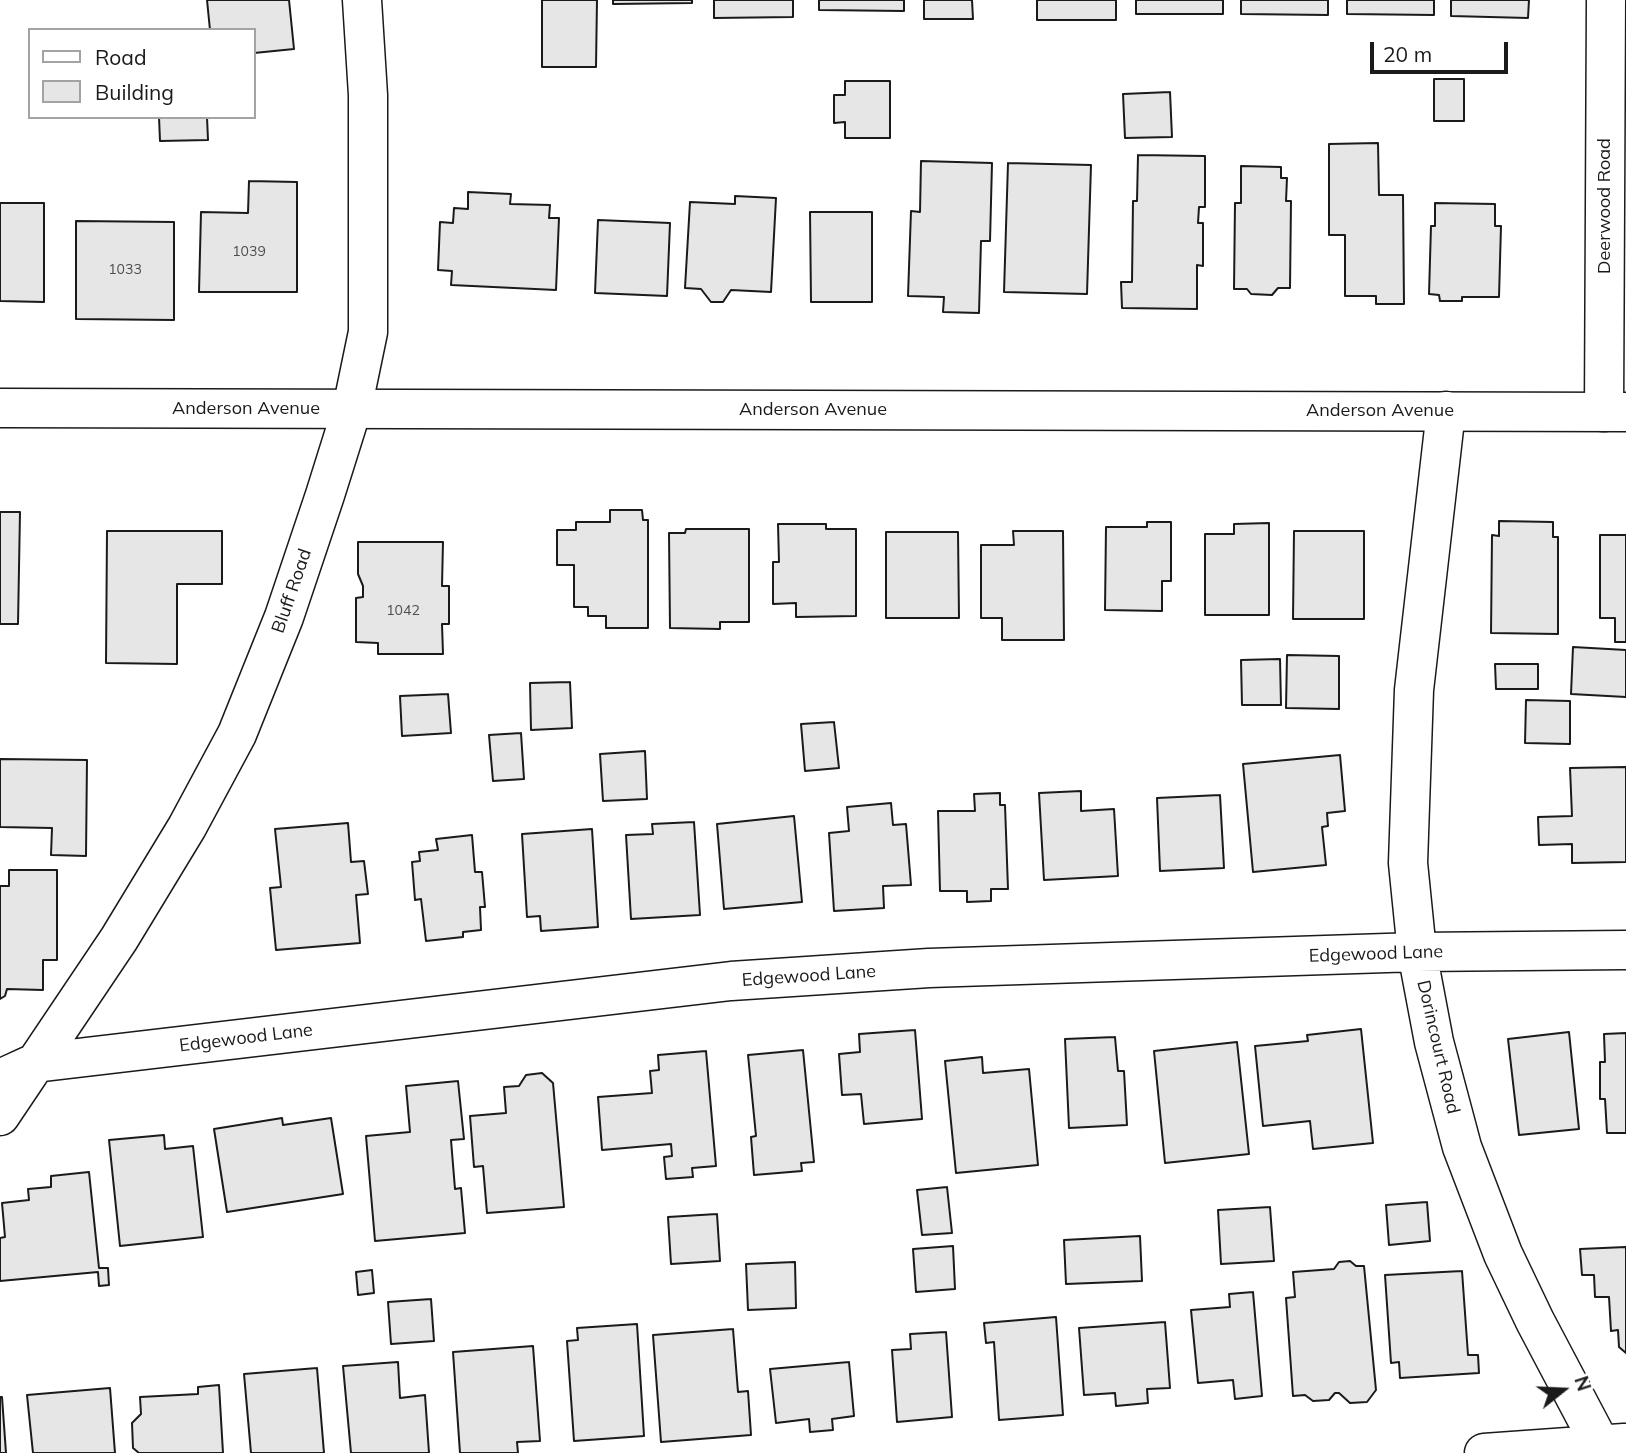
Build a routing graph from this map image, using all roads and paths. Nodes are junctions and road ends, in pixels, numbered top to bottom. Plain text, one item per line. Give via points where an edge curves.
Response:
1 (362, 0) edge
2 (1606, 0) edge
3 (0, 408) edge
4 (352, 409) junction
5 (1446, 411) junction
6 (1615, 412) edge
7 (1626, 950) edge
8 (1417, 952) junction
9 (36, 1063) junction
10 (0, 1079) edge
11 (0, 1116) edge
12 (1613, 1443) edge
13 (1484, 1453) edge

1 - 4 street, Bluff Road via 368,95 368,332
2 - 6 street, Deerwood Road
3 - 4 street, Anderson Avenue
4 - 5 street, Anderson Avenue
4 - 9 street, Bluff Road via 284,617 237,734 126,928
5 - 6 street, Anderson Avenue
5 - 8 street, Dorincourt Road via 1414,690 1408,863
7 - 8 street, Edgewood Lane
8 - 9 street, Edgewood Lane via 929,968 731,981
8 - 12 street, Dorincourt Road via 1434,1042 1462,1147 1503,1254 1535,1321
9 - 10 street, Edgewood Lane
9 - 11 street, Bluff Road
12 - 13 street

